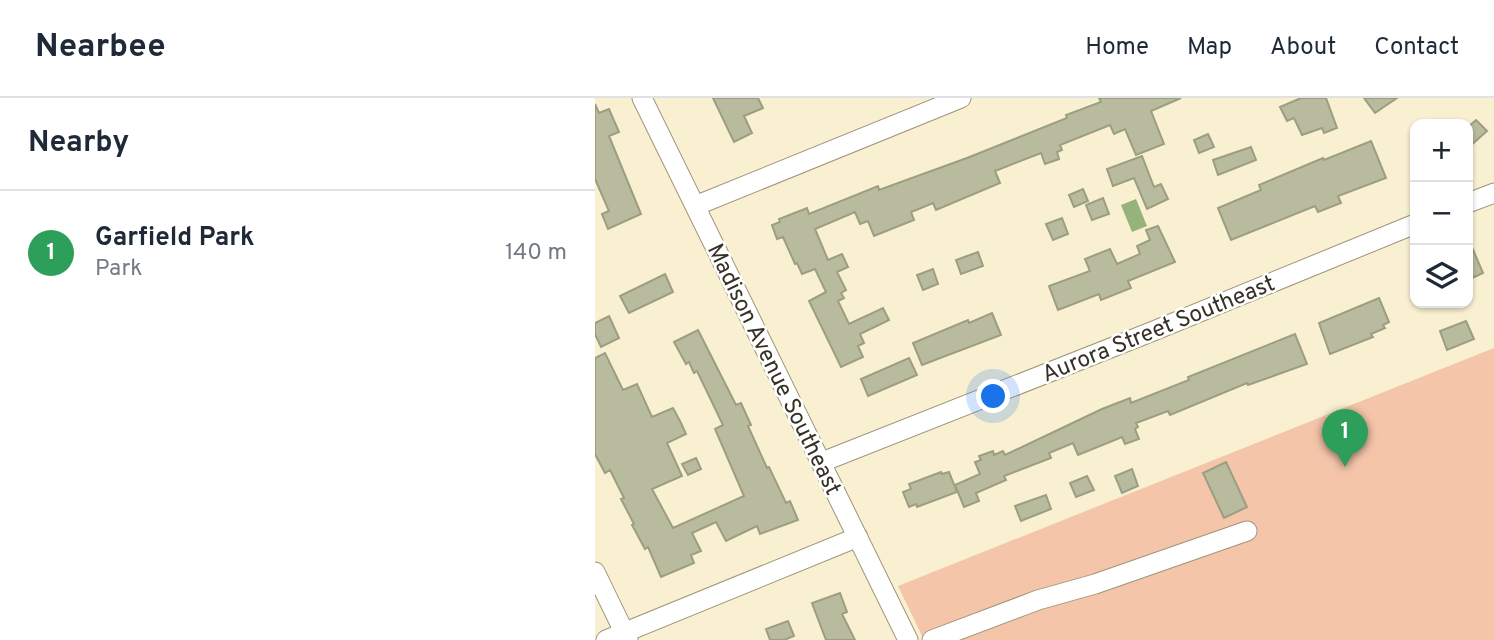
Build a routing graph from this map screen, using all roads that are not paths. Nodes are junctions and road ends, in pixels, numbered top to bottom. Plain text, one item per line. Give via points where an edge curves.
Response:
1 (642, 98) edge
2 (961, 98) edge
3 (1494, 193) edge
4 (1473, 201) edge
5 (695, 206) junction
6 (1410, 226) edge
7 (822, 462) junction
8 (1247, 531) dead end
9 (858, 537) junction
10 (595, 572) edge
11 (620, 637) edge
12 (908, 640) edge
13 (932, 640) edge

1 - 5 street, Madison Avenue Southeast
2 - 5 street
3 - 4 street
5 - 7 street, Madison Avenue Southeast
6 - 7 street, Aurora Street Southeast
7 - 9 street, Madison Avenue Southeast
8 - 13 street
9 - 11 street
9 - 12 street, Madison Avenue Southeast
10 - 11 street

